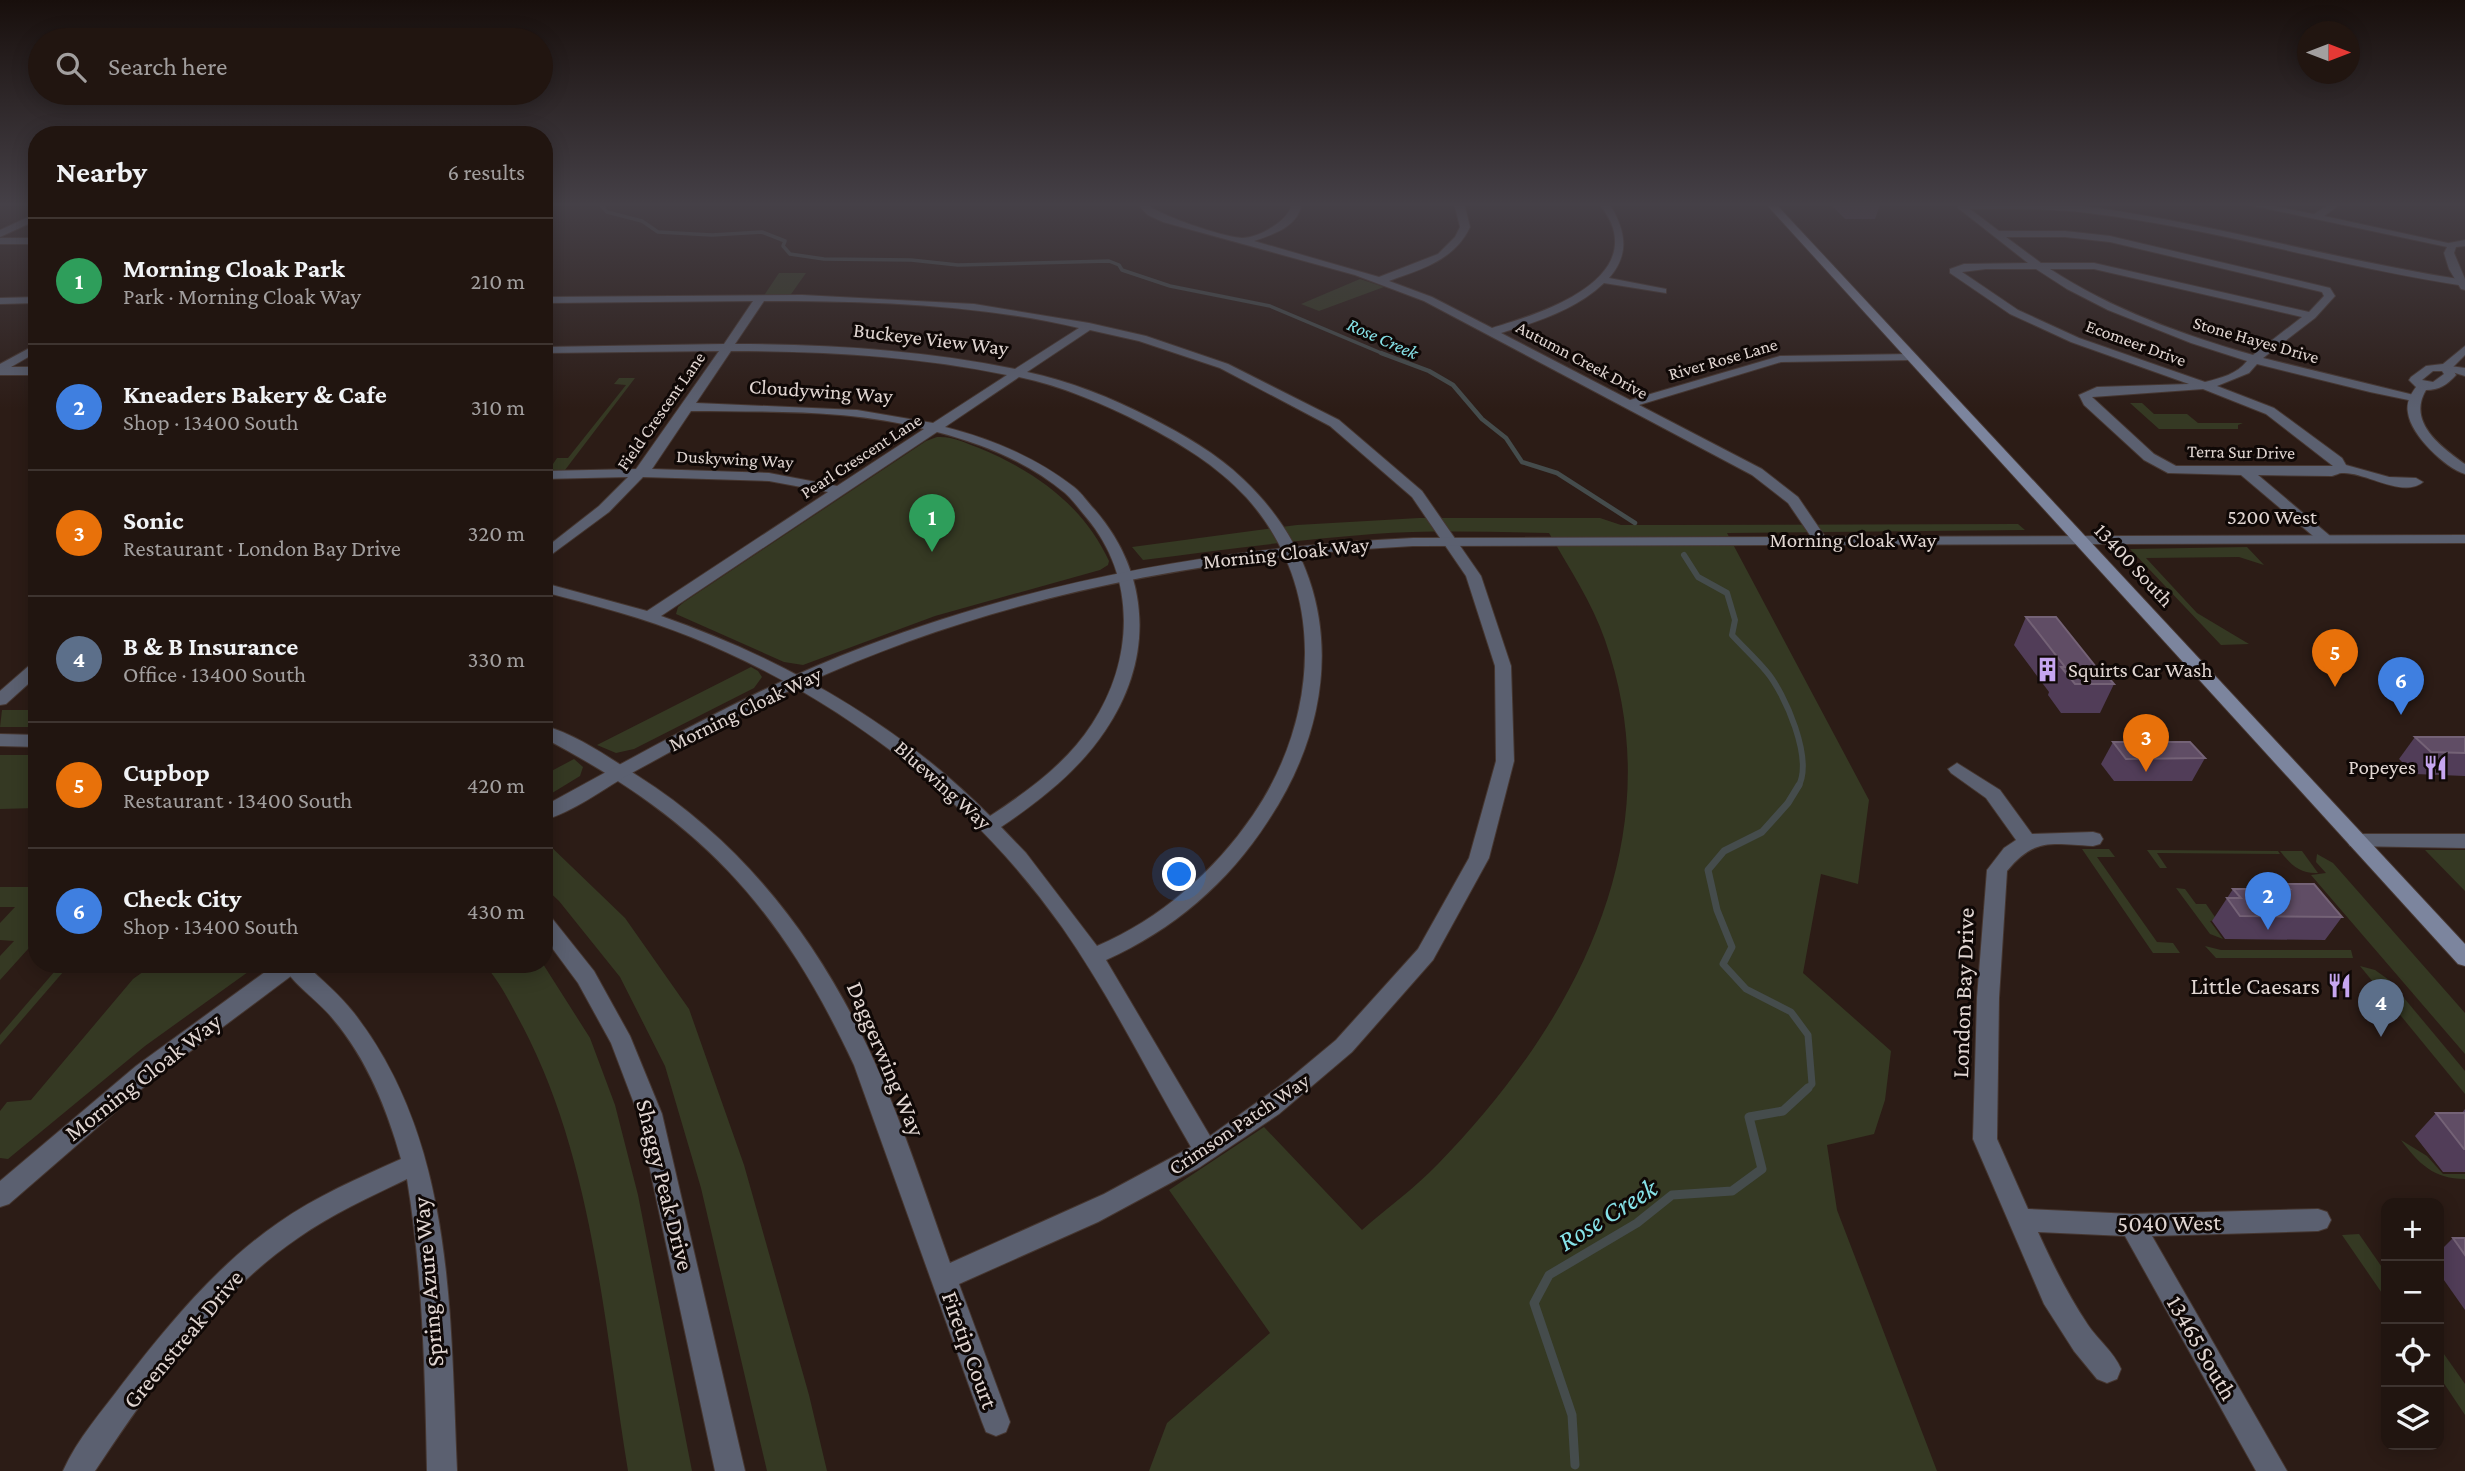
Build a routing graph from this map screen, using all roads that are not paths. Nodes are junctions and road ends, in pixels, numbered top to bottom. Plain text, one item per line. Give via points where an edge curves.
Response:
1 (1350, 272) edge
2 (1401, 272) edge
3 (1608, 272) edge
4 (1833, 272) edge
5 (1955, 272) edge
6 (2047, 272) edge
7 (2123, 272) edge
8 (2248, 272) edge
9 (2383, 272) edge
10 (1380, 280) junction
11 (1602, 280) junction
12 (2464, 284) edge
13 (1662, 291) dead end
14 (760, 299) junction
15 (0, 300) edge
16 (28, 300) edge
17 (553, 300) edge
18 (2311, 316) junction
19 (1089, 326) junction
20 (1492, 332) junction
21 (2465, 334) edge
22 (2465, 342) edge
23 (727, 349) junction
24 (2465, 349) edge
25 (553, 350) edge
26 (28, 353) edge
27 (1912, 357) junction
28 (2255, 359) junction
29 (2446, 367) junction
30 (0, 370) edge
31 (28, 371) edge
32 (2465, 372) edge
33 (1018, 373) junction
34 (2203, 385) junction
35 (2414, 399) junction
36 (1630, 404) junction
37 (687, 407) junction
38 (935, 428) junction
39 (2341, 468) junction
40 (2465, 470) edge
41 (2246, 472) junction
42 (553, 475) edge
43 (639, 475) junction
44 (2416, 482) dead end
45 (839, 491) junction
46 (2325, 538) junction
47 (2079, 539) junction
48 (2465, 539) edge
49 (1821, 541) junction
50 (1454, 542) junction
51 (553, 549) edge
52 (1289, 550) junction
53 (1126, 575) junction
54 (553, 589) edge
55 (651, 615) junction
56 (28, 675) edge
57 (798, 680) junction
58 (0, 700) edge
59 (553, 737) edge
60 (0, 740) edge
61 (28, 741) edge
62 (1957, 769) dead end
63 (619, 772) junction
64 (553, 809) edge
65 (990, 825) junction
66 (2093, 839) dead end
67 (2027, 841) junction
68 (2357, 841) junction
69 (2465, 841) edge
70 (553, 934) edge
71 (1093, 957) junction
72 (2465, 958) edge
73 (280, 973) edge
74 (302, 973) edge
75 (1205, 1149) junction
76 (414, 1164) junction
77 (0, 1196) edge
78 (2020, 1220) junction
79 (2318, 1220) dead end
80 (2132, 1225) junction
81 (944, 1278) junction
82 (2107, 1369) dead end
83 (996, 1422) dead end
84 (78, 1471) edge
85 (442, 1471) edge
86 (730, 1471) edge
87 (2272, 1471) edge

1 - 10 street, Autumn Creek Drive
2 - 10 street
3 - 11 street
4 - 27 main road, 13400 South
5 - 34 street, Ecomeer Drive via 2014,312 2075,340
6 - 28 street, Stone Hayes Drive via 2143,321
7 - 18 street
8 - 18 street via 2326,290 2330,296
9 - 12 street
10 - 20 street, Autumn Creek Drive
11 - 13 street
11 - 20 street via 1558,309
14 - 17 street, Crimson Patch Way
14 - 19 street, Crimson Patch Way via 958,305
14 - 23 street, Field Crescent Lane
15 - 16 street
18 - 28 street
19 - 33 street, Pearl Crescent Lane
19 - 50 street, Crimson Patch Way via 1198,356 1307,406 1390,465 1424,499
20 - 36 street, Autumn Creek Drive
21 - 22 street
23 - 25 street, Buckeye View Way
23 - 33 street, Buckeye View Way via 885,353
23 - 37 street, Field Crescent Lane
24 - 29 street
26 - 30 street
27 - 36 street, River Rose Lane via 1780,359
27 - 47 main road, 13400 South
28 - 34 street via 2252,366 2223,381
28 - 35 street, Stone Hayes Drive
29 - 32 street
29 - 35 street via 2450,375 2436,386 2422,386
30 - 31 street
33 - 38 street, Pearl Crescent Lane
33 - 52 street, Buckeye View Way via 1113,404 1192,445 1247,490
34 - 39 street, Ecomeer Drive via 2270,411
34 - 41 street, Terra Sur Drive via 2176,391 2085,395 2159,465 2182,472
35 - 40 street via 2413,414 2423,435
36 - 49 street, Autumn Creek Drive via 1768,479 1793,500
37 - 38 street, Cloudywing Way via 827,410
37 - 43 street, Field Crescent Lane
38 - 45 street, Pearl Crescent Lane
38 - 53 street, Cloudywing Way via 1004,452 1059,483 1103,527
39 - 41 street, Terra Sur Drive via 2332,472
39 - 44 street via 2389,481
41 - 46 street
42 - 43 street, Duskywing Way
43 - 45 street, Duskywing Way via 767,477
43 - 51 street, Field Crescent Lane
45 - 55 street, Pearl Crescent Lane
46 - 47 street, 5200 West
46 - 48 street, 5200 West
47 - 49 street, Morning Cloak Way
47 - 68 main road, 13400 South
49 - 50 street, Morning Cloak Way
50 - 52 street, Morning Cloak Way
50 - 75 street, Crimson Patch Way via 1491,615 1506,680 1501,784 1479,862 1436,940 1378,1013 1307,1079
52 - 53 street, Morning Cloak Way
52 - 71 street, Buckeye View Way via 1303,578 1316,652 1310,708 1293,764 1261,821 1213,876 1154,926
53 - 57 street, Morning Cloak Way via 951,622
53 - 65 street, Cloudywing Way via 1133,610 1130,656 1101,726 1048,785
54 - 55 street, Bluewing Way
55 - 57 street, Bluewing Way
56 - 58 street
57 - 63 street, Morning Cloak Way
57 - 65 street, Bluewing Way via 882,732 942,779
59 - 63 street, Daggerwing Way
60 - 61 street
62 - 67 street via 1993,794
63 - 64 street, Morning Cloak Way
63 - 81 street, Daggerwing Way via 666,802 713,841 761,891 810,957 850,1029
65 - 71 street, Bluewing Way via 1042,885
66 - 67 street
67 - 78 street, London Bay Drive via 1997,870 1987,1017 1985,1139
68 - 69 street
68 - 72 main road, 13400 South
70 - 86 street, Shaggy Peak Drive via 586,977 622,1042 650,1114
71 - 75 street, Bluewing Way
73 - 77 street, Morning Cloak Way via 144,1073
74 - 76 street, Spring Azure Way via 331,1000 366,1046 395,1101
75 - 81 street, Crimson Patch Way via 1138,1189
76 - 84 street, Greenstreak Drive via 319,1211 255,1256 187,1326
76 - 85 street, Spring Azure Way via 429,1235
78 - 80 street, 5040 West
78 - 82 street, London Bay Drive via 2053,1294
79 - 80 street, 5040 West
80 - 87 street, 13465 South
81 - 83 street, Firetip Court

